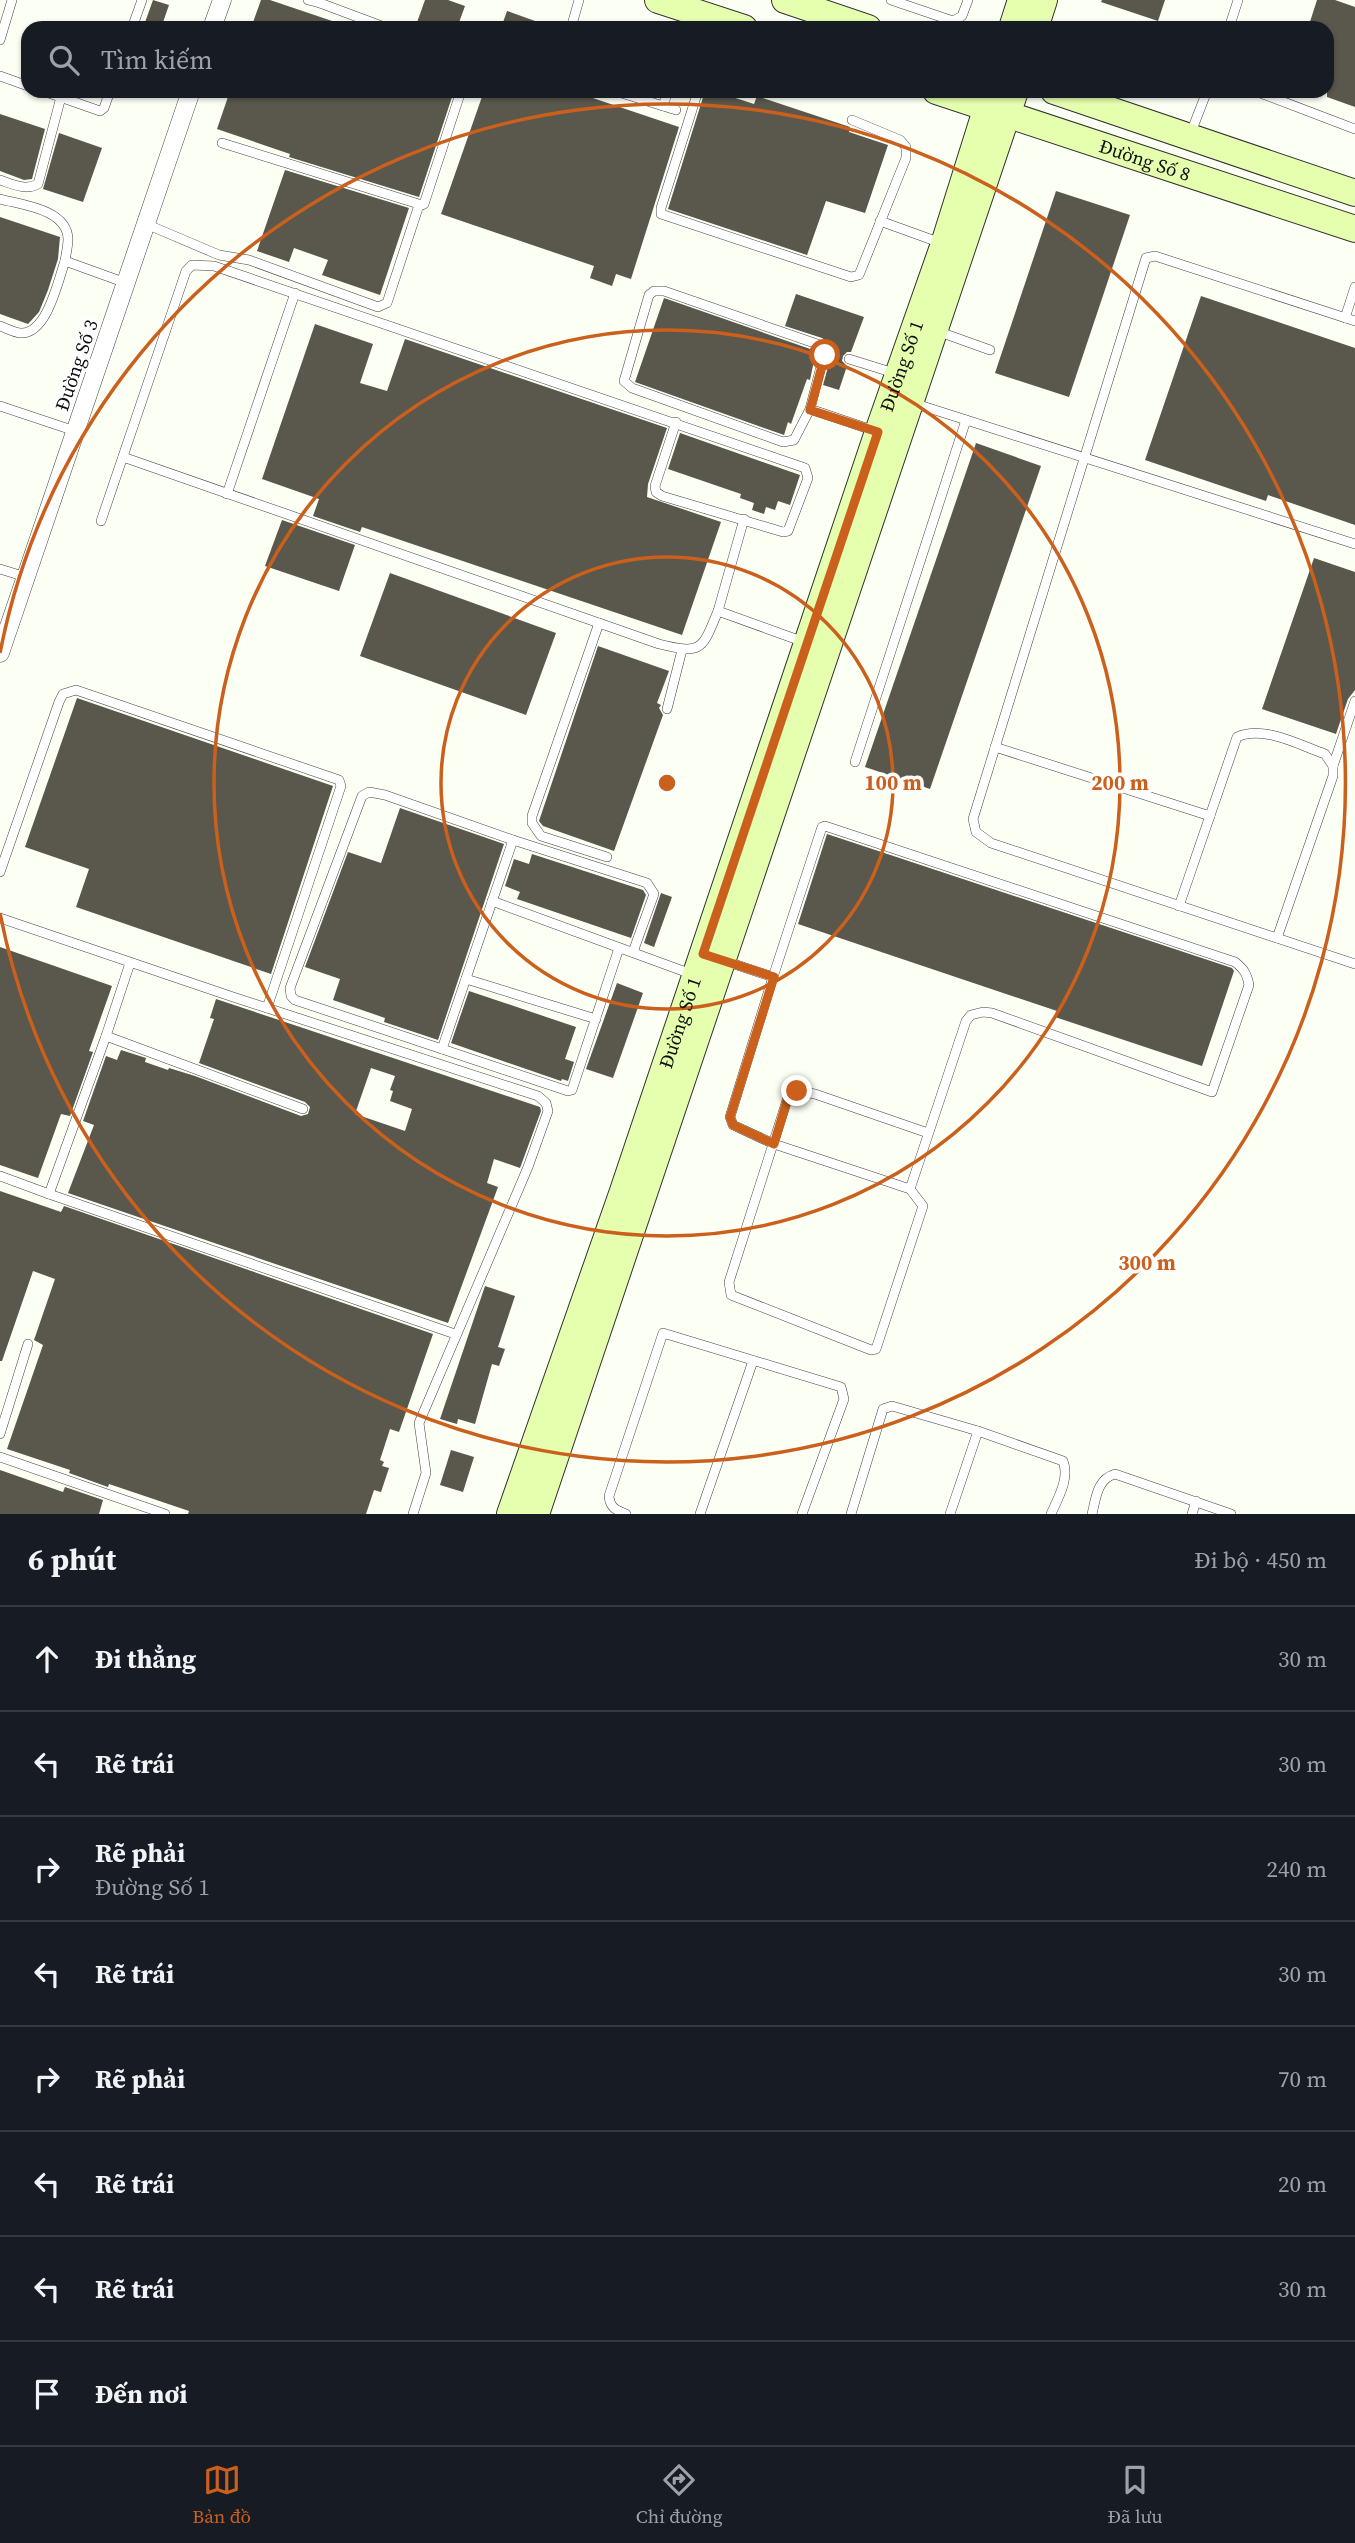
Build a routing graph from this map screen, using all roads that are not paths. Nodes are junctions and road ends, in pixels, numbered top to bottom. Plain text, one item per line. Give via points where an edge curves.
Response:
1 (12, 0) edge
2 (142, 0) edge
3 (222, 0) edge
4 (308, 0) edge
5 (579, 0) edge
6 (658, 0) edge
7 (788, 0) edge
8 (891, 0) edge
9 (968, 0) edge
10 (1021, 0) edge
11 (1044, 0) edge
12 (1238, 0) edge
13 (320, 2) edge
14 (4, 11) edge
15 (134, 21) edge
16 (214, 21) edge
17 (369, 21) edge
18 (573, 21) edge
19 (714, 21) edge
20 (848, 21) edge
21 (1014, 21) edge
22 (1037, 21) edge
23 (1231, 21) edge
24 (0, 40) edge
25 (0, 76) edge
26 (21, 84) edge
27 (61, 98) edge
28 (64, 98) edge
29 (108, 98) edge
30 (189, 98) edge
31 (459, 98) edge
32 (637, 98) edge
33 (666, 98) edge
34 (696, 98) edge
35 (982, 98) edge
36 (1075, 98) edge
37 (1204, 98) edge
38 (1273, 98) edge
39 (1001, 101) edge
40 (663, 106) junction
41 (676, 110) dead end
42 (852, 120) dead end
43 (1355, 129) edge
44 (1189, 137) junction
45 (222, 143) dead end
46 (0, 180) edge
47 (1355, 193) edge
48 (0, 199) edge
49 (419, 205) junction
50 (880, 221) junction
51 (146, 224) junction
52 (1355, 229) edge
53 (944, 244) junction
54 (65, 261) junction
55 (125, 284) junction
56 (1355, 287) edge
57 (295, 293) junction
58 (1350, 319) edge
59 (0, 326) edge
60 (936, 331) junction
61 (990, 350) dead end
62 (849, 359) dead end
63 (898, 374) junction
64 (912, 403) junction
65 (0, 407) edge
66 (810, 410) junction
67 (966, 420) junction
68 (676, 422) junction
69 (75, 431) junction
70 (878, 432) junction
71 (123, 457) junction
72 (1083, 457) junction
73 (227, 494) junction
74 (744, 519) junction
75 (101, 521) dead end
76 (1355, 544) edge
77 (0, 569) edge
78 (26, 577) junction
79 (718, 611) junction
80 (599, 623) junction
81 (808, 644) junction
82 (682, 650) junction
83 (0, 653) edge
84 (1355, 701) edge
85 (667, 709) dead end
86 (995, 747) junction
87 (855, 762) dead end
88 (1333, 766) junction
89 (1210, 816) junction
90 (513, 840) junction
91 (607, 857) dead end
92 (0, 872) edge
93 (492, 901) junction
94 (1179, 905) junction
95 (0, 918) edge
96 (1277, 938) junction
97 (620, 948) junction
98 (633, 952) junction
99 (130, 963) junction
100 (707, 963) junction
101 (1355, 964) edge
102 (774, 977) junction
103 (466, 979) junction
104 (267, 1008) junction
105 (596, 1020) junction
106 (106, 1036) junction
107 (442, 1049) junction
108 (303, 1109) dead end
109 (929, 1133) junction
110 (774, 1144) junction
111 (0, 1176) edge
112 (910, 1189) junction
113 (49, 1194) junction
114 (455, 1334) junction
115 (27, 1344) dead end
116 (753, 1361) junction
117 (978, 1431) junction
118 (0, 1434) edge
119 (0, 1457) edge
120 (1196, 1501) junction
121 (165, 1514) edge
122 (413, 1514) edge
123 (510, 1514) edge
124 (536, 1514) edge
125 (626, 1514) edge
126 (700, 1514) edge
127 (802, 1514) edge
128 (851, 1514) edge
129 (950, 1514) edge
130 (1051, 1514) edge
131 (1092, 1514) edge
132 (1192, 1514) edge
133 (1231, 1514) edge

1 - 14 lane
2 - 15 lane
3 - 16 street
4 - 13 lane
5 - 18 lane
6 - 19 street
7 - 20 street
8 - 9 lane via 953,21 962,16
10 - 21 street
11 - 22 street
12 - 23 lane
13 - 17 lane
14 - 24 lane
25 - 26 lane
27 - 46 lane via 38,184 18,187
28 - 29 lane via 100,111
30 - 51 street, Đường Số 3
31 - 49 lane via 424,204
32 - 40 lane
33 - 40 lane
34 - 50 lane via 661,208 665,217 851,277 859,275
35 - 39 street, Đường Số 8
36 - 44 street, Đường Số 8
37 - 44 lane
38 - 43 lane
39 - 52 street, Đường Số 8
39 - 53 street, Đường Số 1
39 - 60 street, Đường Số 1
40 - 41 lane
42 - 50 lane via 900,140 906,148 906,159
44 - 47 street, Đường Số 8
45 - 49 lane
48 - 54 lane via 55,215 68,238
49 - 51 lane via 387,303 378,307 249,260 219,255
50 - 53 lane
51 - 55 street, Đường Số 3
53 - 63 street, Đường Số 1
54 - 55 lane
54 - 59 lane via 43,322 22,333
55 - 69 street, Đường Số 3
56 - 58 lane
57 - 68 lane
57 - 71 lane via 214,266 192,265 186,271
57 - 73 lane
58 - 72 lane via 1155,256 1146,258
60 - 61 lane
60 - 64 street, Đường Số 1
62 - 63 lane
63 - 70 street, Đường Số 1
64 - 67 lane
64 - 100 street, Đường Số 1
65 - 69 lane
66 - 66 lane via 828,352 820,345 664,292 649,295 626,369 624,381 632,388 783,442 794,440
66 - 70 lane
67 - 72 lane
67 - 87 lane
68 - 74 lane via 656,492
68 - 74 lane via 807,471 788,531
69 - 78 street, Đường Số 3
70 - 81 street, Đường Số 1
71 - 73 lane
71 - 75 lane
72 - 76 lane
72 - 86 lane
73 - 80 lane
74 - 79 lane
77 - 78 lane
78 - 83 street, Đường Số 3
79 - 81 lane
79 - 82 lane via 704,644
80 - 82 lane
80 - 91 lane via 532,823 541,836
81 - 100 street, Đường Số 1
82 - 85 lane
84 - 88 lane
86 - 89 lane
86 - 94 lane via 973,819 976,832 991,843
88 - 89 lane via 1325,754 1263,733 1237,737
88 - 96 lane
89 - 94 lane
90 - 93 lane
90 - 98 lane via 652,887 654,894
90 - 107 lane via 385,795 369,792 362,796 290,988 295,1000
92 - 104 lane via 59,702 63,694 76,690 339,780 341,786
93 - 97 lane
93 - 103 lane
94 - 96 lane
95 - 99 lane
96 - 101 lane
97 - 98 lane
97 - 105 lane
98 - 100 lane
99 - 104 lane
99 - 106 lane
100 - 102 lane
100 - 123 street, Đường Số 1
100 - 124 street, Đường Số 1
102 - 109 lane via 825,826 1235,962 1247,975 1249,985 1212,1092 983,1012 966,1021
102 - 110 lane via 730,1117 733,1125
103 - 105 lane
103 - 107 lane
104 - 114 lane via 538,1096 547,1103 528,1167
105 - 107 lane via 575,1085 568,1091
106 - 108 lane
106 - 113 lane
109 - 110 lane via 797,1091 789,1094
109 - 112 lane
110 - 112 lane
110 - 112 lane via 729,1282 731,1295 871,1350 876,1349 923,1206
111 - 113 lane
113 - 114 lane
114 - 122 lane via 419,1423 426,1472
115 - 118 lane
116 - 125 lane via 667,1333 660,1336 609,1496 614,1510
116 - 126 lane
116 - 127 lane via 843,1391
117 - 128 lane via 892,1406 883,1409
117 - 129 lane
117 - 130 lane via 1063,1461 1065,1478
119 - 121 lane
120 - 131 lane via 1115,1474 1100,1483
120 - 132 lane
120 - 133 lane

